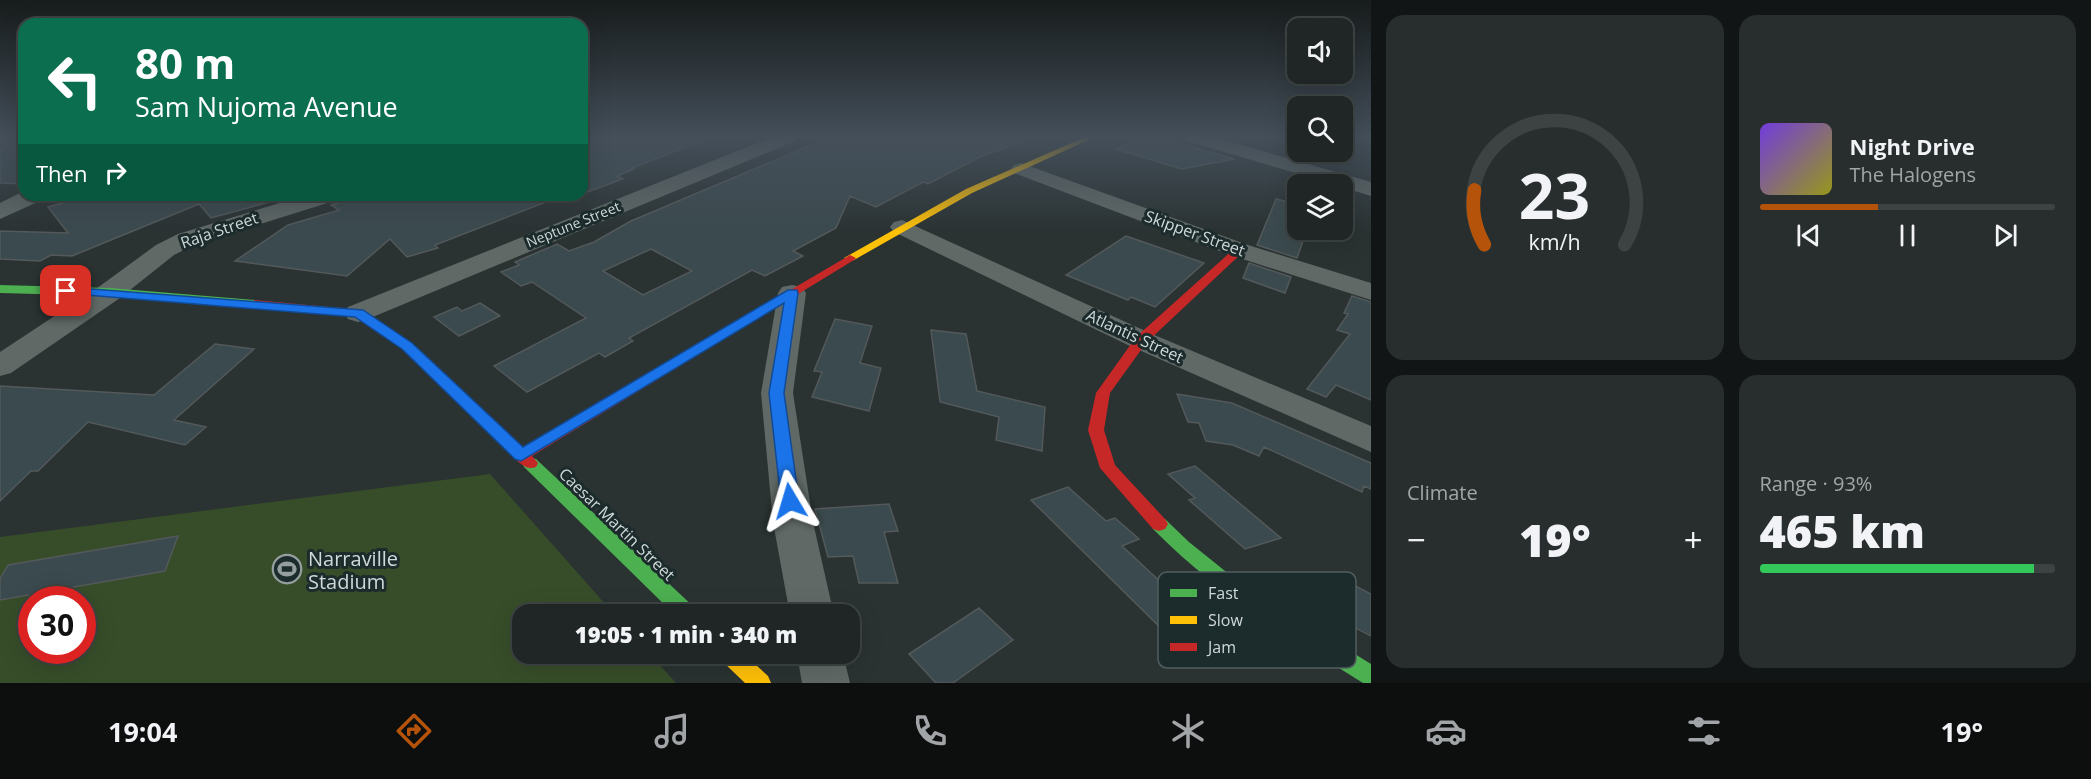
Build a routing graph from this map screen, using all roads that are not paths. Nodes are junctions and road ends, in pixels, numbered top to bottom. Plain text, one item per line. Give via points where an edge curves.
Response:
1 (710, 169) edge
2 (1021, 169) joint
3 (1309, 169) edge
4 (1364, 184) edge
5 (18, 197) edge
6 (310, 201) edge
7 (0, 212) edge
8 (902, 227) junction
9 (1239, 250) junction
10 (0, 289) edge
11 (111, 292) junction
12 (1371, 292) edge
13 (792, 293) junction
14 (358, 313) junction
15 (1141, 340) junction
16 (0, 366) edge
17 (1370, 439) edge
18 (521, 455) junction
19 (1212, 572) edge
20 (677, 604) edge
21 (810, 604) edge
22 (740, 664) edge
23 (822, 664) edge
24 (1356, 667) edge
25 (1371, 676) edge
26 (760, 683) edge
27 (826, 683) edge

1 - 14 street, Neptune Street
2 - 8 street via 969,191
2 - 9 street, Skipper Street
3 - 4 street
5 - 7 street
6 - 11 street, Raja Street via 188,239 165,250
8 - 13 street
8 - 15 street, Atlantis Street
9 - 12 street, Skipper Street
9 - 15 street
10 - 11 street, Caesar Martin Street
11 - 14 street, Caesar Martin Street
11 - 16 street, Raja Street
13 - 18 street
13 - 21 street via 777,393 793,522
14 - 18 street, Caesar Martin Street via 407,346
15 - 17 street, Atlantis Street
15 - 19 street via 1102,393 1096,430 1108,468 1177,543
18 - 20 street, Caesar Martin Street
22 - 26 street
23 - 27 street
24 - 25 street

